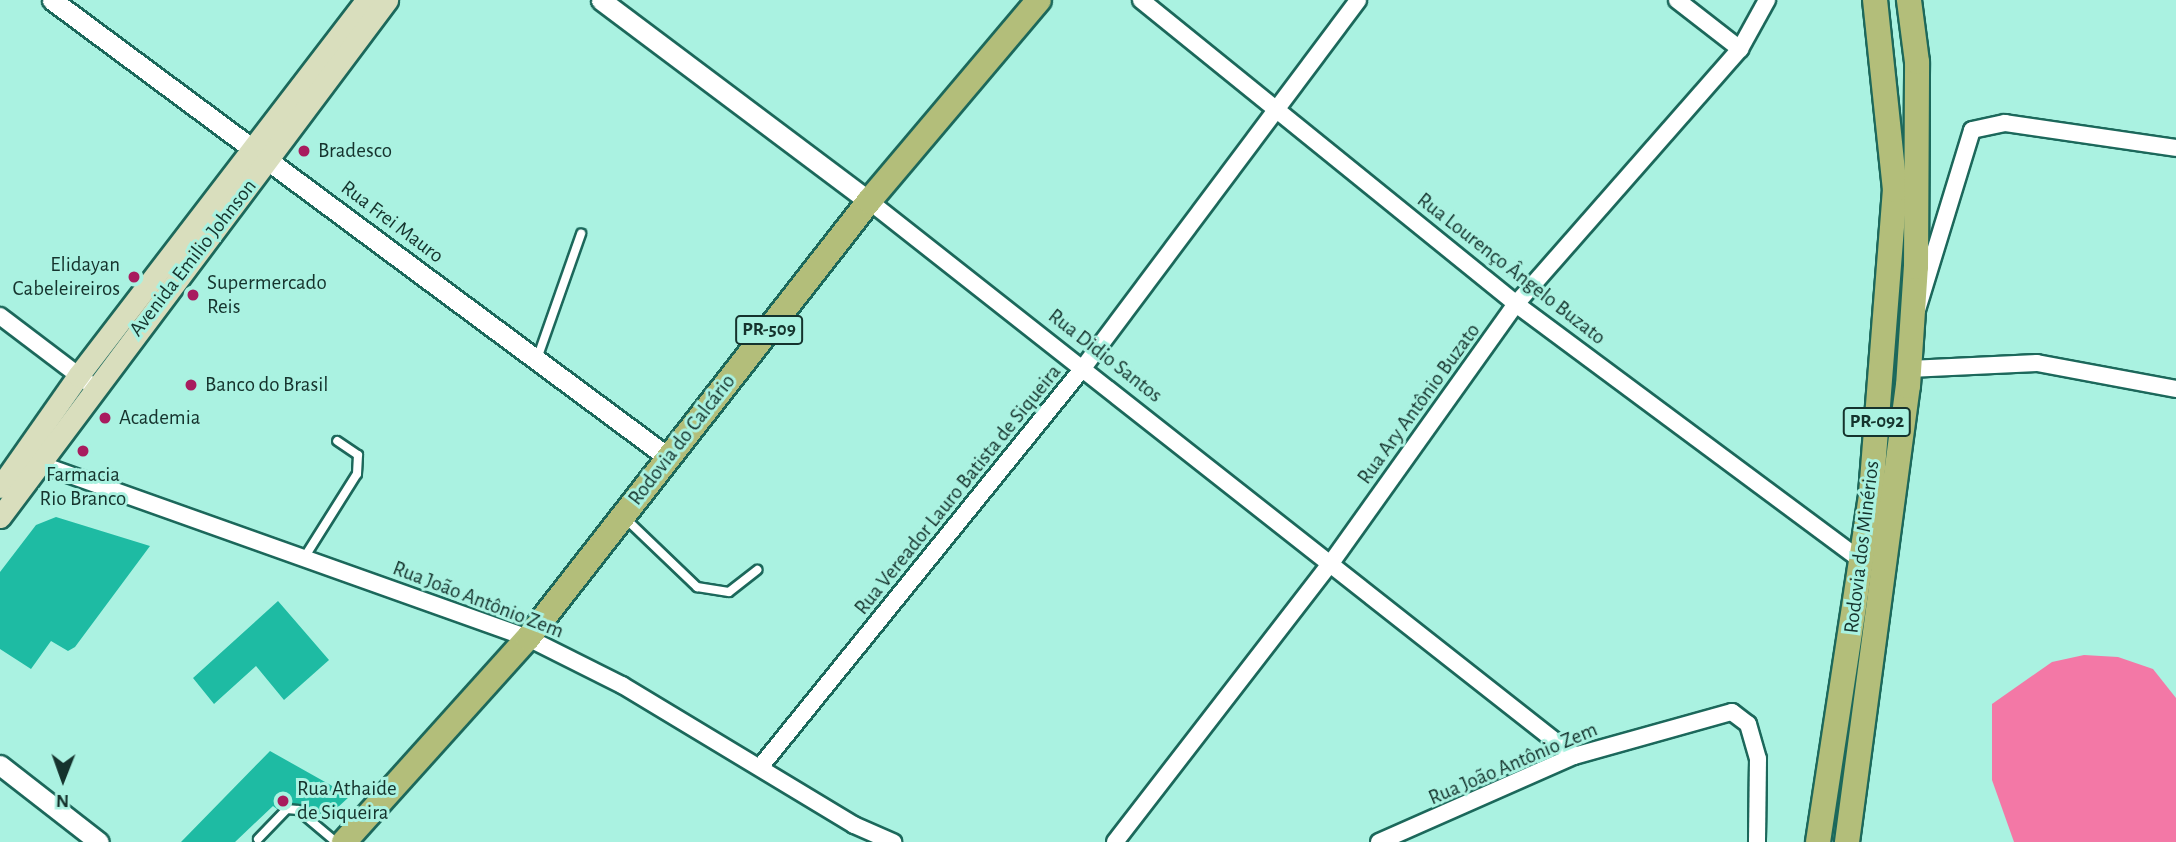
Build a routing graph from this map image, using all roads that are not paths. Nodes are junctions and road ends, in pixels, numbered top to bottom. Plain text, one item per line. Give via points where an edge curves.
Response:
1 (52, 0) edge
2 (367, 0) edge
3 (387, 0) edge
4 (601, 0) edge
5 (1039, 0) edge
6 (1141, 0) edge
7 (1359, 0) edge
8 (1677, 0) edge
9 (1767, 0) edge
10 (1875, 0) edge
11 (1909, 0) edge
12 (1740, 49) junction
13 (1275, 106) junction
14 (2176, 148) edge
15 (261, 154) junction
16 (869, 201) junction
17 (581, 234) dead end
18 (1516, 304) junction
19 (0, 316) edge
20 (1913, 318) junction
21 (537, 359) junction
22 (1083, 368) junction
23 (1909, 369) junction
24 (86, 381) junction
25 (2176, 389) edge
26 (337, 441) dead end
27 (669, 458) junction
28 (29, 461) junction
29 (0, 487) edge
30 (623, 516) junction
31 (0, 517) edge
32 (304, 558) junction
33 (1863, 562) junction
34 (1331, 563) junction
35 (757, 570) dead end
36 (528, 638) junction
37 (1574, 756) junction
38 (0, 765) edge
39 (761, 766) junction
40 (258, 839) dead end
41 (99, 842) edge
42 (336, 842) edge
43 (344, 842) edge
44 (893, 842) edge
45 (1115, 842) edge
46 (1379, 842) edge
47 (1757, 842) edge
48 (1818, 842) edge
49 (1847, 842) edge

1 - 15 street, Rua Frei Mauro
2 - 15 main road, Avenida Emilio Johnson
3 - 15 main road, Avenida Emilio Johnson
4 - 16 street, Rua Didio Santos
5 - 16 main road, Rodovia do Calcário / PR-509
6 - 13 street, Rua Lourenço Ângelo Buzato
7 - 13 street, Rua Vereador Lauro Batista de Siqueira
8 - 12 street
9 - 12 street, Rua Ary Antônio Buzato
10 - 33 main road, Rodovia dos Minérios / PR-092 via 1895,190
11 - 20 main road, Rodovia dos Minérios / PR-092 via 1917,62
12 - 18 street, Rua Ary Antônio Buzato
13 - 18 street, Rua Lourenço Ângelo Buzato
13 - 22 street, Rua Vereador Lauro Batista de Siqueira
14 - 20 street via 2006,123 1972,130 1926,292
15 - 21 street, Rua Frei Mauro
15 - 24 main road, Avenida Emilio Johnson
16 - 22 street, Rua Didio Santos
16 - 27 main road, Rodovia do Calcário / PR-509
17 - 21 lane
18 - 33 street, Rua Lourenço Ângelo Buzato
18 - 34 street, Rua Ary Antônio Buzato
19 - 24 street
20 - 23 main road, Rodovia dos Minérios / PR-092
21 - 27 street, Rua Frei Mauro
22 - 34 street, Rua Didio Santos
22 - 39 street, Rua Vereador Lauro Batista de Siqueira
23 - 25 street via 2037,363
23 - 49 main road, Rodovia dos Minérios / PR-092
24 - 28 main road, Avenida Emilio Johnson
26 - 32 lane via 358,455 357,474
27 - 30 main road, Rodovia do Calcário / PR-509
28 - 29 main road, Avenida Emilio Johnson
28 - 31 main road, Avenida Emilio Johnson
28 - 32 street, Rua João Antônio Zem
30 - 35 lane via 696,587 729,592
30 - 36 main road, Rodovia do Calcário / PR-509
32 - 36 street, Rua João Antônio Zem
33 - 48 main road, Rodovia dos Minérios / PR-092
34 - 37 street, Rua Didio Santos
34 - 45 street, Rua Ary Antônio Buzato
36 - 39 street, Rua João Antônio Zem via 622,685
36 - 43 main road, Rodovia do Calcário / PR-509
37 - 46 street, Rua João Antônio Zem
37 - 47 street, Rua João Antônio Zem via 1732,712 1748,724 1758,759
38 - 41 street
39 - 44 street, Rua João Antônio Zem
40 - 42 lane via 288,809 298,810

